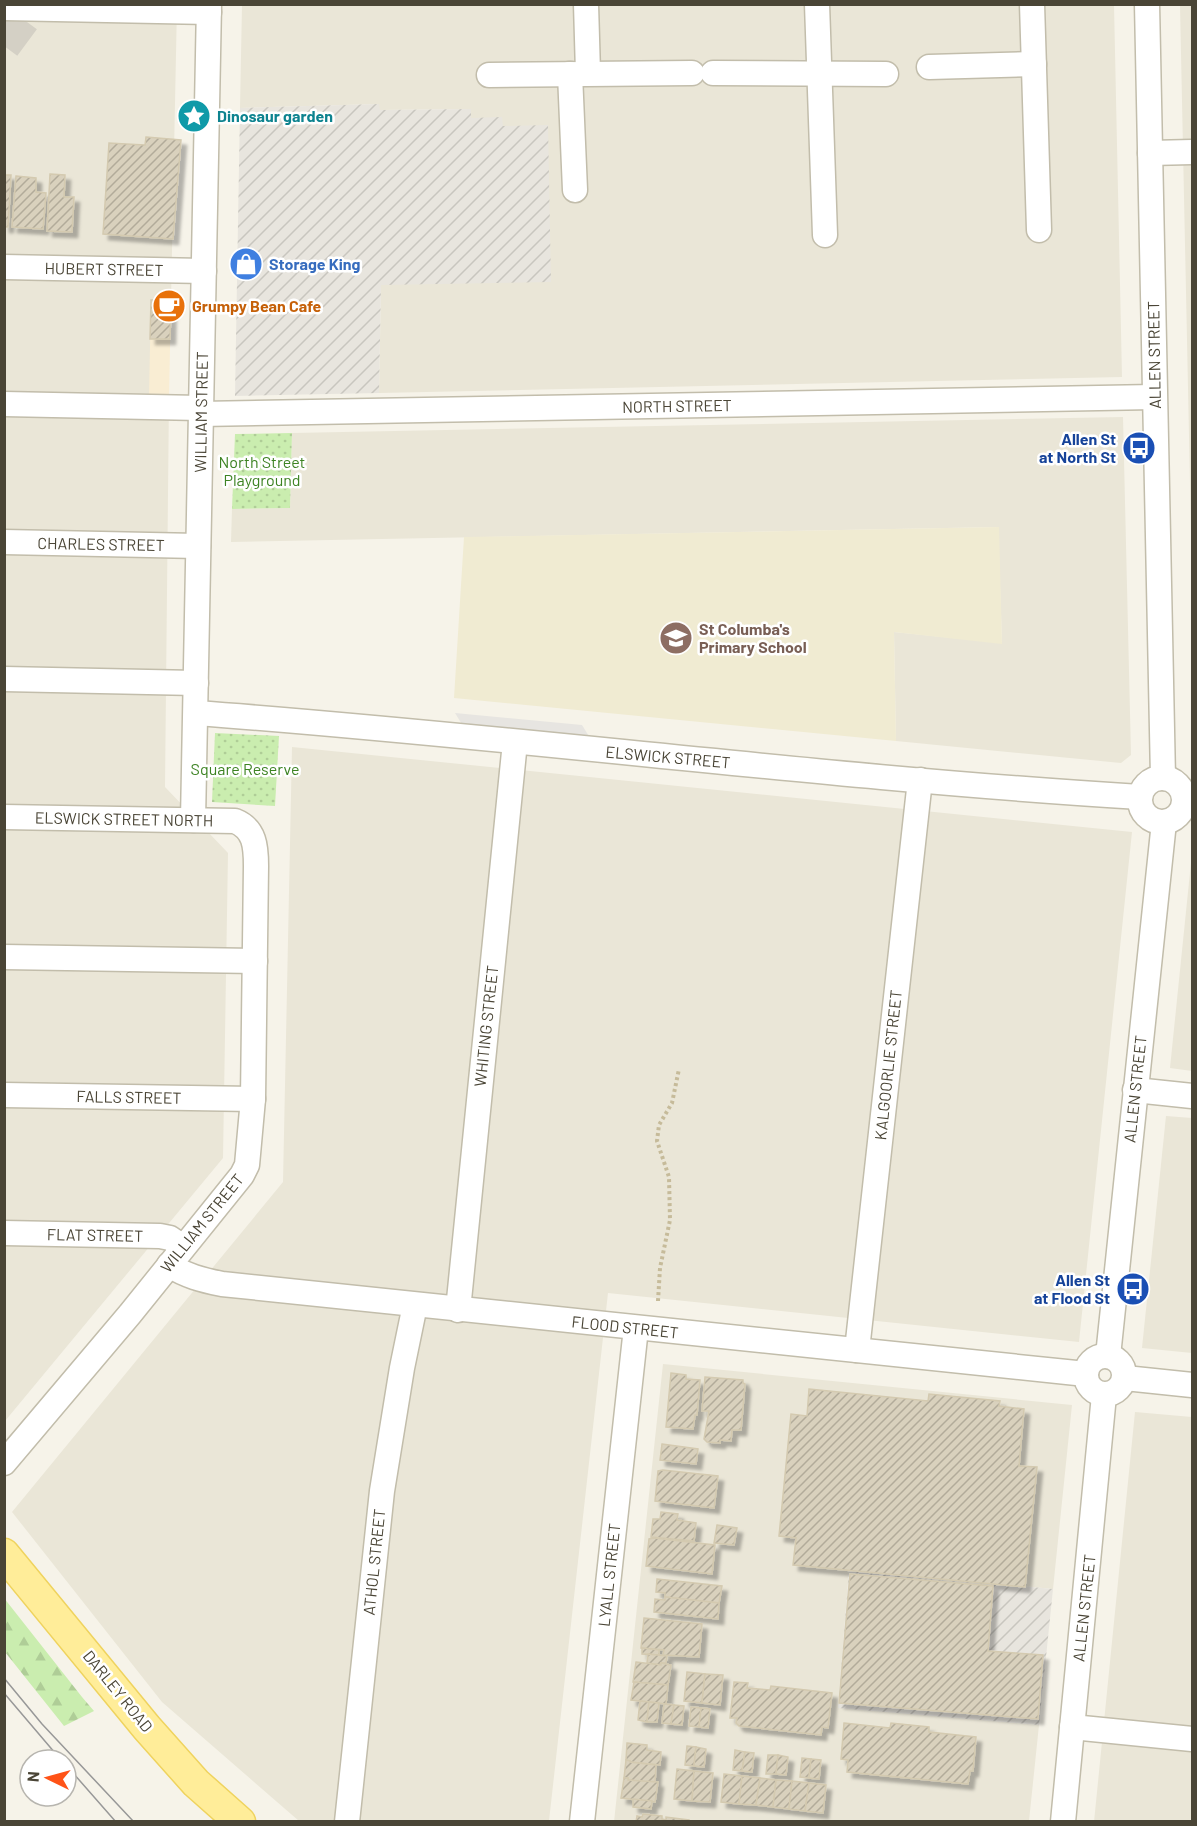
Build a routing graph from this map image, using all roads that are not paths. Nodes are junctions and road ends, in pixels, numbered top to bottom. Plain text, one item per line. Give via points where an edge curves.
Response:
1 (586, 4) edge
2 (817, 4) edge
3 (1032, 4) edge
4 (1147, 4) edge
5 (4, 8) edge
6 (209, 8) edge
7 (1034, 64) junction
8 (929, 67) dead end
9 (579, 74) junction
10 (819, 74) junction
11 (886, 74) dead end
12 (489, 75) dead end
13 (1192, 152) edge
14 (1150, 153) junction
15 (575, 190) dead end
16 (1039, 230) dead end
17 (825, 235) dead end
18 (4, 267) edge
19 (204, 271) junction
20 (1154, 397) junction
21 (4, 404) edge
22 (200, 411) junction
23 (4, 542) edge
24 (198, 546) junction
25 (4, 679) edge
26 (196, 683) junction
27 (196, 713) junction
28 (514, 742) junction
29 (1163, 778) junction
30 (920, 780) junction
31 (1140, 798) junction
32 (1188, 802) edge
33 (4, 817) edge
34 (193, 820) junction
35 (1164, 822) junction
36 (242, 825) joint
37 (4, 957) edge
38 (255, 961) junction
39 (1135, 1090) junction
40 (4, 1095) edge
41 (1192, 1096) edge
42 (253, 1099) junction
43 (12, 1233) edge
44 (4, 1252) edge
45 (176, 1256) junction
46 (415, 1305) junction
47 (458, 1310) junction
48 (636, 1328) junction
49 (857, 1350) junction
50 (1108, 1356) junction
51 (1086, 1374) junction
52 (1125, 1378) junction
53 (1192, 1385) edge
54 (1104, 1395) junction
55 (4, 1463) edge
56 (4, 1554) edge
57 (1072, 1727) junction
58 (1192, 1739) edge
59 (240, 1821) edge
60 (347, 1821) edge
61 (582, 1821) edge
62 (1063, 1821) edge

1 - 9 street
2 - 10 street
3 - 7 street
4 - 14 street, ALLEN STREET
5 - 6 street
6 - 19 street, WILLIAM STREET
7 - 8 street
7 - 16 street
9 - 10 street
9 - 12 street
9 - 15 street
10 - 11 street
10 - 17 street
13 - 14 street
14 - 20 street, ALLEN STREET
18 - 19 street, HUBERT STREET
19 - 22 street, WILLIAM STREET
20 - 22 street, NORTH STREET
20 - 29 street, ALLEN STREET
21 - 22 street, NORTH STREET
22 - 24 street, WILLIAM STREET
23 - 24 street, CHARLES STREET
24 - 26 street, WILLIAM STREET
25 - 26 street
26 - 27 street, WILLIAM STREET
27 - 28 street, ELSWICK STREET
27 - 34 street, WILLIAM STREET
28 - 30 street, ELSWICK STREET
28 - 47 street, WHITING STREET
29 - 31 street via 1147,783
29 - 32 street via 1176,783
30 - 31 street, ELSWICK STREET
30 - 49 street, KALGOORLIE STREET
31 - 35 street via 1140,806 1149,818
32 - 35 street via 1178,816
33 - 34 street, ELSWICK STREET NORTH
34 - 36 street, ELSWICK STREET NORTH
35 - 39 street, ALLEN STREET
36 - 38 street, WILLIAM STREET via 253,837 256,852
37 - 38 street
38 - 42 street, WILLIAM STREET
39 - 41 street
39 - 50 street, ALLEN STREET
40 - 42 street, FALLS STREET
42 - 45 street, WILLIAM STREET via 245,1170
43 - 44 street
43 - 45 street, FLAT STREET via 160,1236 170,1238
45 - 46 street, FLOOD STREET via 184,1275 195,1279
45 - 55 street, WILLIAM STREET
46 - 47 street, FLOOD STREET
46 - 60 street, ATHOL STREET via 382,1491
47 - 48 street, FLOOD STREET
48 - 49 street, FLOOD STREET
48 - 61 street, LYALL STREET
49 - 51 street, FLOOD STREET
50 - 51 street via 1096,1358
50 - 52 street via 1119,1361
51 - 54 street via 1091,1388
52 - 53 street
52 - 54 street via 1115,1392
54 - 57 street, ALLEN STREET
56 - 59 main road, DARLEY ROAD via 147,1728 196,1783
57 - 58 street
57 - 62 street, ALLEN STREET

